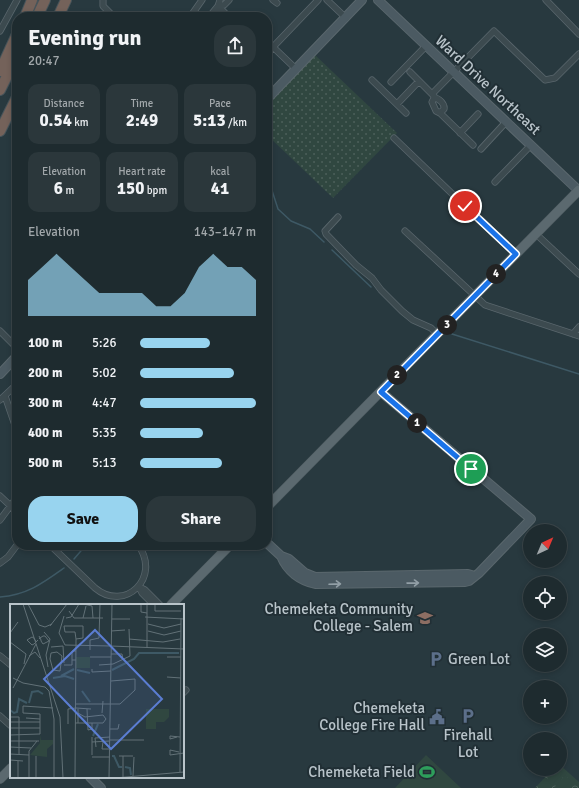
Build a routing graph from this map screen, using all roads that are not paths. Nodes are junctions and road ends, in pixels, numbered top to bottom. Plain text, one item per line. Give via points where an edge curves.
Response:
1 (17, 0) edge
2 (32, 0) edge
3 (45, 0) edge
4 (103, 0) edge
5 (202, 0) edge
6 (229, 0) edge
7 (318, 0) edge
8 (327, 0) edge
9 (362, 0) edge
10 (378, 0) edge
11 (546, 0) edge
12 (66, 2) edge
13 (219, 3) edge
14 (27, 12) edge
15 (39, 12) edge
16 (61, 12) edge
17 (109, 12) edge
18 (194, 12) edge
19 (213, 12) edge
20 (225, 12) edge
21 (346, 18) junction
22 (0, 31) edge
23 (579, 34) edge
24 (12, 45) edge
25 (426, 46) junction
26 (274, 47) joint
27 (579, 54) edge
28 (12, 66) edge
29 (296, 69) junction
30 (0, 71) edge
31 (410, 72) dead end
32 (453, 72) junction
33 (372, 80) dead end
34 (420, 81) junction
35 (391, 82) dead end
36 (0, 90) edge
37 (272, 94) edge
38 (434, 95) junction
39 (397, 104) junction
40 (12, 107) edge
41 (406, 113) dead end
42 (440, 113) junction
43 (478, 114) dead end
44 (506, 122) junction
45 (0, 131) edge
46 (460, 133) junction
47 (394, 138) dead end
48 (473, 145) dead end
49 (531, 145) junction
50 (481, 149) dead end
51 (495, 182) dead end
52 (579, 190) edge
53 (338, 218) dead end
54 (405, 231) dead end
55 (536, 234) junction
56 (516, 254) junction
57 (579, 274) edge
58 (475, 296) junction
59 (579, 327) edge
60 (0, 331) edge
61 (437, 334) junction
62 (573, 334) junction
63 (579, 336) edge
64 (12, 343) edge
65 (12, 361) edge
66 (0, 374) edge
67 (12, 389) edge
68 (381, 392) junction
69 (5, 396) junction
70 (0, 400) edge
71 (12, 416) edge
72 (0, 496) edge
73 (272, 502) edge
74 (11, 507) joint
75 (0, 520) edge
76 (272, 548) edge
77 (13, 550) edge
78 (55, 550) edge
79 (141, 550) edge
80 (225, 550) edge
81 (0, 563) edge
82 (139, 587) junction
83 (153, 604) edge
84 (159, 604) edge
85 (172, 604) edge
86 (0, 656) edge
87 (10, 664) edge
88 (0, 716) edge
89 (10, 725) edge
90 (10, 769) edge
91 (91, 778) edge
92 (0, 779) edge
93 (101, 788) edge

1 - 22 street
2 - 14 highway
3 - 15 highway
4 - 17 street
5 - 18 street
6 - 13 street via 224,5
7 - 26 street
8 - 21 street
9 - 21 street
10 - 25 street, Ward Drive Northeast
11 - 23 street
12 - 16 highway
13 - 19 street
13 - 20 street
21 - 29 street
24 - 30 highway
25 - 32 street, Ward Drive Northeast
25 - 35 street
26 - 29 street
27 - 32 street via 551,80 540,77 494,31
28 - 36 highway
29 - 37 street
31 - 34 street
32 - 38 street
32 - 44 street, Ward Drive Northeast
33 - 39 street
34 - 38 street
34 - 39 street
38 - 42 street via 432,105
38 - 42 street via 444,104 444,109
39 - 41 street
40 - 45 highway
42 - 46 street
43 - 46 street
44 - 49 street, Ward Drive Northeast
44 - 50 street
46 - 48 street
47 - 56 street
49 - 51 street
49 - 52 street, Ward Drive Northeast
52 - 55 main road
53 - 61 street via 325,231 326,234 402,311
54 - 58 street
55 - 56 main road
55 - 57 street
56 - 58 main road
58 - 61 main road
58 - 62 street via 488,306
59 - 62 street
60 - 64 street
61 - 68 main road
62 - 63 street
65 - 66 street
67 - 69 street
68 - 73 main road
68 - 76 street via 531,519 475,576 465,582 316,584 296,575
69 - 70 street
69 - 71 street
72 - 74 street
74 - 75 street
77 - 81 street
78 - 82 street via 103,593 122,595
79 - 82 street via 146,567 144,579
80 - 85 main road
82 - 83 street
82 - 84 street
86 - 87 street
88 - 89 street
90 - 92 main road
91 - 93 street

